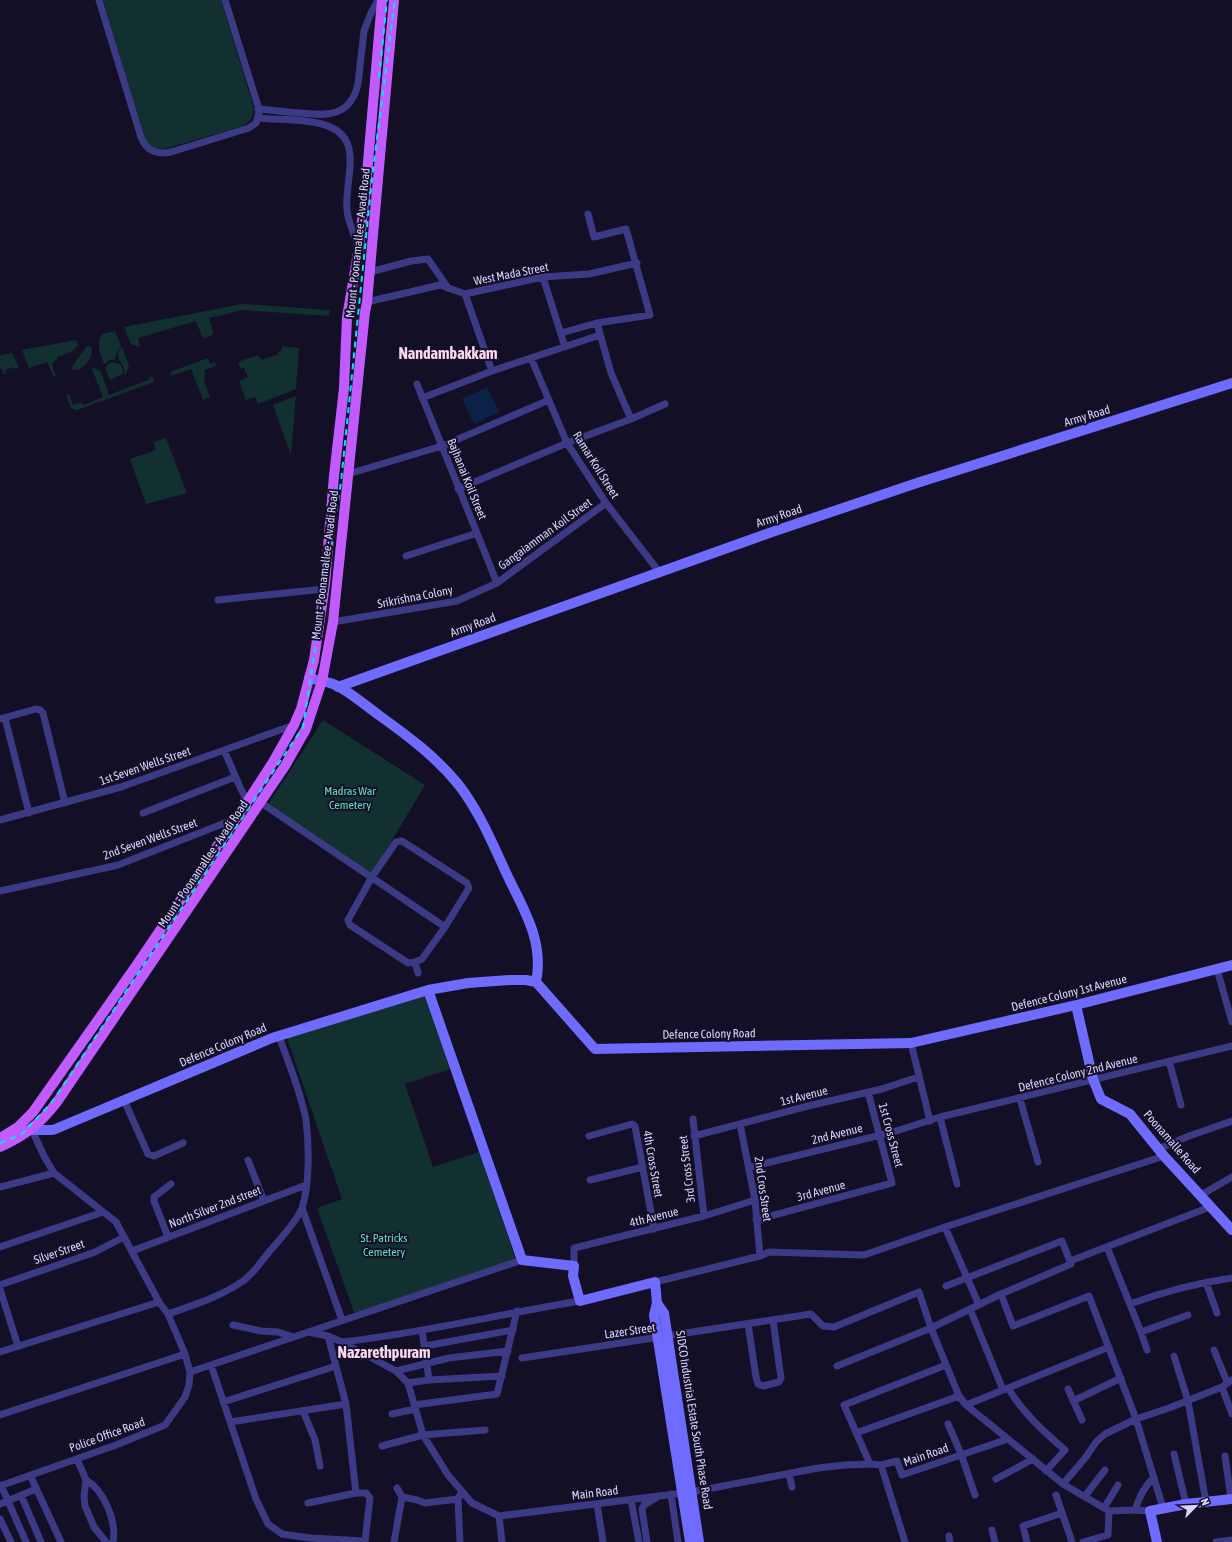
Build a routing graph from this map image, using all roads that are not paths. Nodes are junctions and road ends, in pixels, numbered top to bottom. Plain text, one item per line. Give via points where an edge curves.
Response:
1 (99, 0) edge
2 (225, 0) edge
3 (378, 0) edge
4 (382, 0) edge
5 (394, 0) edge
6 (258, 109) junction
7 (258, 118) junction
8 (365, 190) junction
9 (376, 191) junction
10 (588, 214) dead end
11 (358, 247) junction
12 (637, 263) junction
13 (370, 272) junction
14 (543, 278) junction
15 (448, 288) junction
16 (465, 294) junction
17 (367, 302) junction
18 (597, 323) junction
19 (561, 333) junction
20 (600, 335) junction
21 (565, 346) junction
22 (532, 358) junction
23 (492, 371) junction
24 (1232, 383) edge
25 (417, 384) dead end
26 (422, 398) junction
27 (549, 400) junction
28 (665, 404) dead end
29 (631, 419) junction
30 (567, 442) junction
31 (442, 446) junction
32 (348, 474) junction
33 (458, 489) junction
34 (606, 503) junction
35 (477, 533) junction
36 (406, 556) dead end
37 (326, 566) junction
38 (339, 568) junction
39 (660, 573) junction
40 (497, 583) junction
41 (324, 589) junction
42 (218, 600) dead end
43 (333, 622) junction
44 (309, 678) junction
45 (322, 681) junction
46 (338, 687) junction
47 (3, 719) edge
48 (294, 725) junction
49 (224, 750) junction
50 (235, 777) junction
51 (249, 798) junction
52 (64, 803) junction
53 (260, 803) junction
54 (29, 812) junction
55 (143, 813) dead end
56 (235, 818) junction
57 (0, 820) edge
58 (372, 877) junction
59 (0, 891) edge
60 (445, 927) junction
61 (415, 962) junction
62 (1232, 965) edge
63 (1217, 969) junction
64 (418, 973) dead end
65 (536, 982) junction
66 (428, 990) junction
67 (1076, 1005) junction
68 (1232, 1022) edge
69 (279, 1036) junction
70 (911, 1043) junction
71 (1232, 1046) edge
72 (1169, 1062) junction
73 (918, 1077) junction
74 (1094, 1079) junction
75 (868, 1092) junction
76 (1020, 1099) junction
77 (124, 1100) junction
78 (1181, 1105) dead end
79 (940, 1118) junction
80 (693, 1119) dead end
81 (930, 1121) junction
82 (1232, 1122) edge
83 (740, 1124) junction
84 (32, 1130) junction
85 (879, 1135) junction
86 (589, 1136) dead end
87 (694, 1136) junction
88 (0, 1138) edge
89 (183, 1143) dead end
90 (0, 1147) edge
91 (1161, 1152) junction
92 (248, 1160) dead end
93 (1038, 1162) dead end
94 (643, 1167) junction
95 (750, 1168) junction
96 (54, 1174) junction
97 (1232, 1177) edge
98 (590, 1180) dead end
99 (892, 1183) joint
100 (171, 1184) dead end
101 (957, 1184) dead end
102 (306, 1185) junction
103 (0, 1187) edge
104 (1201, 1195) junction
105 (755, 1200) junction
106 (264, 1201) junction
107 (1210, 1206) junction
108 (302, 1208) junction
109 (103, 1212) junction
110 (704, 1216) junction
111 (756, 1220) junction
112 (946, 1227) junction
113 (654, 1229) junction
114 (1232, 1230) edge
115 (124, 1237) junction
116 (168, 1237) junction
117 (0, 1247) edge
118 (1107, 1247) junction
119 (132, 1250) junction
120 (760, 1256) junction
121 (522, 1260) junction
122 (1070, 1260) junction
123 (574, 1266) junction
124 (968, 1277) junction
125 (1232, 1278) edge
126 (655, 1282) junction
127 (1206, 1282) junction
128 (0, 1284) edge
129 (946, 1286) dead end
130 (0, 1289) edge
131 (1001, 1294) junction
132 (580, 1301) junction
133 (159, 1302) junction
134 (1130, 1304) junction
135 (980, 1305) junction
136 (970, 1309) junction
137 (518, 1311) junction
138 (168, 1314) junction
139 (1217, 1314) dead end
140 (1188, 1315) dead end
141 (342, 1320) junction
142 (773, 1320) junction
143 (748, 1324) junction
144 (233, 1325) dead end
145 (931, 1328) junction
146 (422, 1330) junction
147 (513, 1330) junction
148 (308, 1332) junction
149 (1142, 1332) junction
150 (328, 1336) junction
151 (293, 1337) junction
152 (663, 1337) junction
153 (342, 1342) junction
154 (18, 1346) junction
155 (425, 1346) junction
156 (1109, 1347) junction
157 (1147, 1350) dead end
158 (1214, 1350) dead end
159 (508, 1351) junction
160 (0, 1352) edge
161 (186, 1354) junction
162 (1174, 1356) dead end
163 (522, 1358) dead end
164 (427, 1362) junction
165 (211, 1365) junction
166 (946, 1365) junction
167 (336, 1366) junction
168 (837, 1366) dead end
169 (396, 1371) junction
170 (190, 1372) junction
171 (502, 1376) junction
172 (1121, 1378) junction
173 (430, 1380) junction
174 (1227, 1383) edge
175 (408, 1384) junction
176 (1005, 1389) junction
177 (1068, 1389) dead end
178 (959, 1396) junction
179 (1073, 1401) junction
180 (1188, 1401) junction
181 (224, 1402) junction
182 (346, 1404) junction
183 (966, 1405) junction
184 (415, 1407) junction
185 (303, 1411) junction
186 (392, 1414) dead end
187 (1232, 1414) edge
188 (0, 1415) edge
189 (1136, 1419) junction
190 (1082, 1420) dead end
191 (230, 1422) junction
192 (948, 1424) dead end
193 (485, 1430) dead end
194 (856, 1433) junction
195 (423, 1436) junction
196 (1008, 1439) junction
197 (382, 1446) dead end
198 (961, 1454) junction
199 (1174, 1454) dead end
200 (1225, 1456) dead end
201 (77, 1459) junction
202 (1033, 1460) junction
203 (870, 1464) junction
204 (881, 1465) junction
205 (320, 1466) dead end
206 (1105, 1470) dead end
207 (1046, 1471) junction
208 (789, 1474) junction
209 (30, 1475) junction
210 (1154, 1477) junction
211 (996, 1479) dead end
212 (86, 1480) junction
213 (1063, 1484) junction
214 (1118, 1485) dead end
215 (0, 1486) edge
216 (792, 1487) dead end
217 (397, 1488) dead end
218 (36, 1489) junction
219 (462, 1491) junction
220 (356, 1493) junction
221 (686, 1493) junction
222 (671, 1494) junction
223 (21, 1495) junction
224 (975, 1495) dead end
225 (1056, 1495) dead end
226 (657, 1496) junction
227 (1084, 1496) junction
228 (402, 1497) junction
229 (458, 1499) junction
230 (1232, 1499) edge
231 (631, 1500) junction
232 (8, 1501) junction
233 (1206, 1502) junction
234 (308, 1503) dead end
235 (0, 1504) edge
236 (597, 1504) junction
237 (1186, 1504) junction
238 (1163, 1508) junction
239 (1107, 1509) junction
240 (1135, 1510) junction
241 (1150, 1511) junction
242 (1062, 1513) junction
243 (500, 1516) junction
244 (0, 1519) edge
245 (992, 1530) dead end
246 (282, 1534) junction
247 (340, 1540) edge
248 (1232, 1540) edge
249 (104, 1541) edge
250 (365, 1541) edge
251 (11, 1542) edge
252 (26, 1542) edge
253 (41, 1542) edge
254 (60, 1542) edge
255 (113, 1542) edge
256 (285, 1542) edge
257 (394, 1542) edge
258 (455, 1542) edge
259 (460, 1542) edge
260 (502, 1542) edge
261 (603, 1542) edge
262 (639, 1542) edge
263 (647, 1542) edge
264 (678, 1542) edge
265 (690, 1542) edge
266 (699, 1542) edge
267 (905, 1542) edge
268 (995, 1542) edge
269 (1027, 1542) edge
270 (1072, 1542) edge
271 (1083, 1542) edge
272 (1157, 1542) edge
273 (1216, 1542) edge

1 - 7 street via 141,137 150,150 159,153 171,152 249,128
2 - 6 street
3 - 6 street via 364,31 358,84 347,106 325,115
4 - 8 main road, Mount - Poonamallee - Avadi Road
5 - 9 main road, Mount - Poonamallee - Avadi Road
6 - 7 street
7 - 11 street via 316,123 329,127 342,136 351,156 347,210
8 - 9 main road
8 - 11 main road, Mount - Poonamallee - Avadi Road
9 - 13 main road, Mount - Poonamallee - Avadi Road
10 - 12 street via 594,237 626,229
11 - 37 main road, Mount - Poonamallee - Avadi Road via 347,317 344,388
12 - 14 street, West Mada Street via 589,274
12 - 18 street via 650,315
13 - 15 street via 411,260 428,259
13 - 17 main road, Mount - Poonamallee - Avadi Road
14 - 16 street, West Mada Street
14 - 19 street
15 - 16 street, West Mada Street
15 - 17 street, West Mada Street via 440,285
16 - 23 street
17 - 32 main road, Mount - Poonamallee - Avadi Road
18 - 19 street
18 - 20 street
19 - 21 street
20 - 21 street
20 - 29 street via 611,373
21 - 22 street
22 - 23 street
22 - 27 street, Ramar Koil Street
23 - 26 street
24 - 39 street, Army Road via 902,488
25 - 26 street, Bajhanai Koil Street
26 - 31 street, Bajhanai Koil Street
27 - 30 street, Ramar Koil Street
27 - 31 street
28 - 29 street
29 - 30 street
30 - 33 street
30 - 34 street, Ramar Koil Street
31 - 32 street
31 - 33 street, Bajhanai Koil Street
32 - 38 main road, Mount - Poonamallee - Avadi Road
33 - 35 street, Bajhanai Koil Street
34 - 39 street, Ramar Koil Street
34 - 40 street, Gangaiamman Koil Street
35 - 36 street
35 - 40 street, Bajhanai Koil Street
37 - 38 main road
37 - 41 main road, Mount - Poonamallee - Avadi Road
38 - 43 main road, Mount - Poonamallee - Avadi Road
39 - 46 street, Army Road
40 - 43 street, Srikrishna Colony via 457,601
41 - 42 street
41 - 44 main road, Mount - Poonamallee - Avadi Road
43 - 45 main road, Mount - Poonamallee - Avadi Road
44 - 45 street
44 - 48 main road, Mount - Poonamallee - Avadi Road
45 - 46 street
45 - 53 main road, Mount - Poonamallee - Avadi Road via 306,729
46 - 65 street via 427,752 445,769 469,800 533,931 539,961
47 - 52 street via 40,710
47 - 54 street
48 - 49 street, 1st Seven Wells Street
48 - 51 main road, Mount - Poonamallee - Avadi Road
49 - 50 street
49 - 52 street, 1st Seven Wells Street via 121,787
50 - 51 street
50 - 55 street
51 - 53 street
51 - 56 main road, Mount - Poonamallee - Avadi Road
52 - 54 street, 1st Seven Wells Street
53 - 58 street
53 - 84 main road, Mount - Poonamallee - Avadi Road via 57,1102
54 - 57 street, 1st Seven Wells Street
56 - 59 street, 2nd Seven Wells Street via 118,865
56 - 88 main road, Mount - Poonamallee - Avadi Road via 136,966 33,1112 18,1127
58 - 60 street
58 - 60 street via 396,842 402,841 467,883 469,888
58 - 61 street via 348,920 350,925 408,963
60 - 61 street via 422,959
61 - 64 street
62 - 63 street, Defence Colony 1st Avenue
63 - 67 street, Defence Colony 1st Avenue
63 - 68 street
65 - 66 street, Defence Colony Road via 509,980 468,983
65 - 70 street, Defence Colony Road via 595,1049
66 - 69 street, Defence Colony Road
66 - 121 street
67 - 70 street, Defence Colony 1st Avenue
67 - 74 street, Poonamalle Road
69 - 77 street, Defence Colony Road
69 - 102 street via 306,1120
70 - 73 street
71 - 72 street, Defence Colony 2nd Avenue
72 - 74 street, Defence Colony 2nd Avenue
72 - 78 street
73 - 75 street, 1st Avenue
73 - 81 street
74 - 76 street, Defence Colony 2nd Avenue
74 - 91 street, Poonamalle Road via 1101,1099 1130,1114
75 - 83 street, 1st Avenue
75 - 85 street, 1st Cross Street
76 - 79 street, Defence Colony 2nd Avenue
76 - 93 street
77 - 84 street, Defence Colony Road via 53,1130
77 - 89 street via 150,1156
79 - 81 street, Defence Colony 2nd Avenue
79 - 101 street
80 - 87 street, 3rd Cross Street
81 - 85 street, 2nd Avenue
82 - 91 street via 1189,1136
83 - 87 street, 1st Avenue
83 - 95 street, 2nd Cros Street
84 - 90 main road, Mount - Poonamallee - Avadi Road
84 - 96 street
85 - 95 street, 2nd Avenue
85 - 99 street, 1st Cross Street
86 - 94 street, 4th Cross Street via 632,1124 635,1126
87 - 110 street, 3rd Cross Street
91 - 104 street, Poonamalle Road
91 - 112 street
92 - 106 street
94 - 98 street
94 - 113 street, 4th Cross Street
95 - 105 street, 2nd Cros Street
96 - 103 street
96 - 109 street
97 - 104 street
99 - 111 street, 3rd Avenue
100 - 116 street via 154,1197
102 - 106 street, North Silver 2nd street
102 - 108 street
104 - 107 street, Poonamalle Road
105 - 110 street, 4th Avenue
105 - 111 street, 2nd Cros Street
106 - 116 street, North Silver 2nd street
107 - 114 street, Poonamalle Road
107 - 118 street
108 - 138 street via 285,1233 244,1280 204,1302
108 - 141 street
109 - 115 street via 116,1222
109 - 117 street
110 - 113 street, 4th Avenue
111 - 120 street, 2nd Cros Street
112 - 120 street via 864,1255 768,1252
112 - 124 street
113 - 123 street, 4th Avenue via 574,1248
115 - 119 street
115 - 128 street, Silver Street via 95,1252
116 - 119 street, North Silver 2nd street
118 - 122 street
118 - 134 street
119 - 133 street
120 - 126 street
121 - 123 street
121 - 141 street
122 - 124 street via 1062,1242
122 - 131 street via 1072,1264
123 - 132 street via 573,1276
124 - 129 street
124 - 135 street
125 - 127 street
126 - 132 street
126 - 152 street, SIDCO Industrial Estate South Phase Road via 657,1303 664,1313
127 - 134 street
127 - 139 street
130 - 154 street
131 - 135 street
131 - 156 street via 1014,1326 1089,1296
132 - 137 street
133 - 138 street
133 - 154 street
134 - 149 street
135 - 136 street
136 - 145 street
136 - 176 street
137 - 146 street
137 - 147 street
138 - 161 street
140 - 149 street
141 - 148 street
142 - 143 street, Lazer Street
142 - 143 street via 781,1378 779,1382 763,1386 758,1384 756,1377
142 - 145 street, Lazer Street via 811,1314 823,1326 834,1327 919,1292
143 - 152 street, Lazer Street
144 - 151 street
145 - 166 street
145 - 168 street
146 - 153 street via 385,1338
146 - 155 street
147 - 155 street
147 - 159 street
148 - 150 street
148 - 151 street
149 - 157 street
150 - 153 street
150 - 167 street
151 - 165 street
152 - 163 street, Lazer Street
152 - 221 street, SIDCO Industrial Estate South Phase Road
153 - 169 street
154 - 160 street
155 - 164 street
156 - 172 street
156 - 176 street
158 - 174 street
159 - 164 street
159 - 171 street
161 - 170 street
161 - 188 street
162 - 180 street
164 - 169 street
164 - 173 street
165 - 170 street
165 - 181 street
166 - 178 street
166 - 194 street via 844,1405
167 - 181 street
167 - 182 street
169 - 175 street
170 - 201 street, Police Office Road via 185,1396 165,1425
171 - 173 street
171 - 184 street via 497,1394
172 - 179 street
172 - 189 street
173 - 175 street
174 - 180 street
174 - 187 street
175 - 184 street
176 - 183 street
176 - 207 street via 1039,1427 1065,1450
177 - 179 street
178 - 183 street
178 - 194 street
179 - 190 street
180 - 189 street
180 - 233 street
181 - 191 street
182 - 185 street
182 - 220 street
183 - 196 street
184 - 186 street
184 - 195 street
185 - 191 street
185 - 205 street via 315,1440
189 - 210 street
189 - 213 street via 1105,1434 1096,1442
191 - 246 street via 256,1499 268,1524
192 - 198 street
193 - 195 street
194 - 203 street
195 - 197 street
195 - 219 street via 448,1475
196 - 198 street
196 - 202 street
198 - 204 street, Main Road via 902,1475 897,1461
198 - 224 street
199 - 237 street
200 - 230 street
201 - 209 street, Police Office Road
201 - 212 street
202 - 207 street
202 - 211 street
203 - 204 street, Main Road
203 - 208 street, Main Road via 844,1465
204 - 267 street
206 - 227 street
207 - 213 street
208 - 216 street
208 - 221 street, Main Road
209 - 215 street, Police Office Road
209 - 218 street
210 - 238 street
210 - 240 street via 1145,1485
212 - 249 street via 85,1506 94,1527
212 - 255 street via 95,1486 111,1517
213 - 227 street
214 - 239 street
215 - 232 street
217 - 228 street
218 - 223 street
218 - 254 street
219 - 229 street
219 - 243 street via 472,1503
220 - 234 street
220 - 250 street via 366,1493 370,1498
221 - 222 street, Main Road
221 - 265 street, SIDCO Industrial Estate South Phase Road
221 - 266 street, SIDCO Industrial Estate South Phase Road
222 - 226 street, Main Road
222 - 264 street
223 - 232 street
223 - 253 street
225 - 242 street
226 - 231 street, Main Road
226 - 263 street via 642,1509
227 - 239 street
228 - 229 street via 425,1503
228 - 257 street
229 - 259 street
230 - 233 street
231 - 236 street, Main Road
231 - 262 street
232 - 235 street
232 - 252 street
233 - 237 street
236 - 243 street, Main Road
236 - 261 street
237 - 238 street
238 - 241 street
239 - 240 street
239 - 271 street via 1108,1535
240 - 241 street
241 - 272 street
242 - 269 street via 1023,1526
242 - 270 street
243 - 260 street
244 - 251 street
245 - 268 street
246 - 247 street
246 - 256 street
247 - 250 street
248 - 273 street
258 - 259 street

